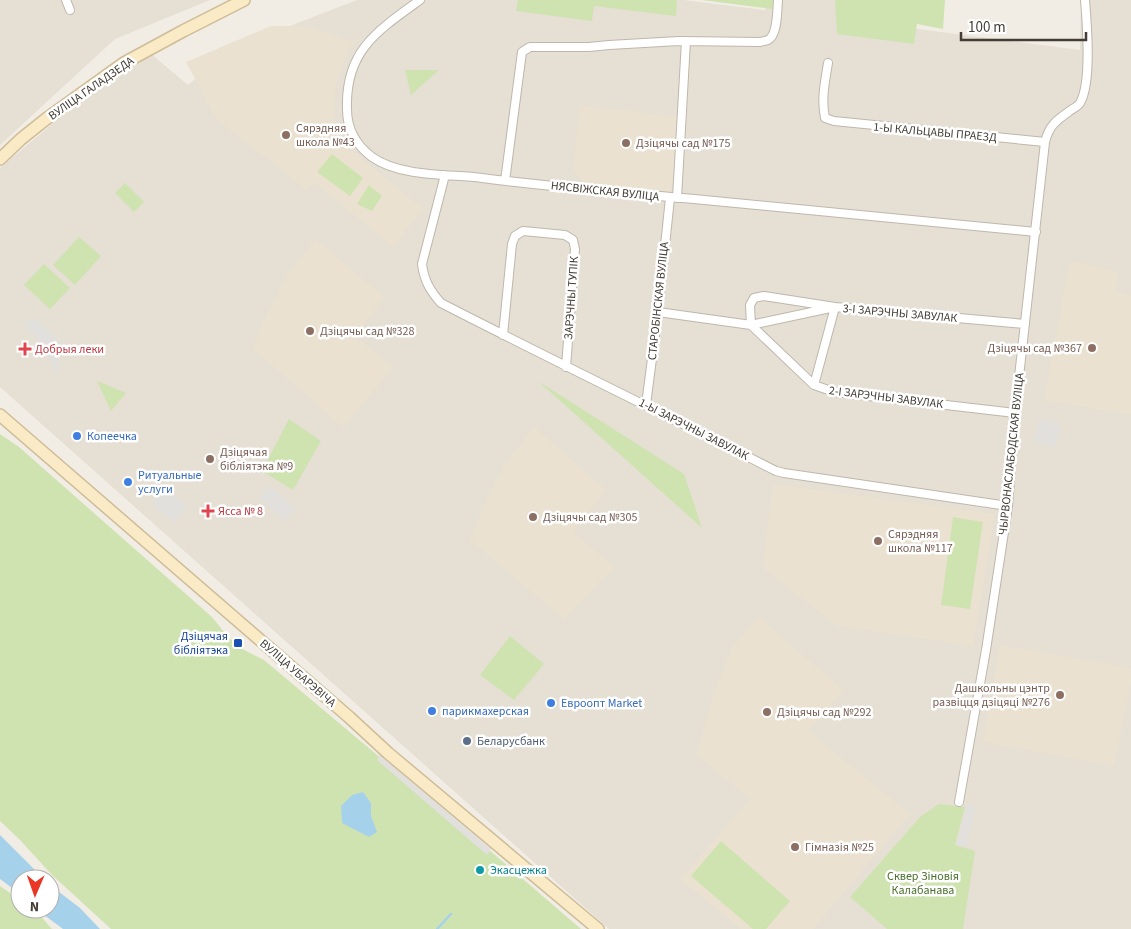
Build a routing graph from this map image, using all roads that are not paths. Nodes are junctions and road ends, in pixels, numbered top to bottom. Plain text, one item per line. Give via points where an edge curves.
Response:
1 (66, 0) edge
2 (244, 0) edge
3 (420, 0) edge
4 (778, 0) edge
5 (1085, 0) edge
6 (70, 10) dead end
7 (686, 41) junction
8 (828, 64) dead end
9 (1045, 142) junction
10 (0, 159) edge
11 (444, 175) junction
12 (505, 181) junction
13 (673, 198) junction
14 (1036, 232) junction
15 (835, 307) junction
16 (658, 312) junction
17 (1025, 324) junction
18 (751, 325) junction
19 (503, 335) junction
20 (566, 368) junction
21 (814, 385) junction
22 (646, 405) junction
23 (1015, 413) junction
24 (0, 415) edge
25 (1008, 506) junction
26 (959, 802) dead end
27 (598, 929) edge

1 - 6 street
2 - 10 main road, ВУЛІЦА ГАЛАДЗЕДА via 120,66 46,119
3 - 11 street, НЯСВІЖСКАЯ ВУЛІЦА via 375,35 354,64 348,78 349,129 361,147 387,165
4 - 7 street via 776,25 769,40
5 - 9 street, ЧЫРВОНАСЛАБОДСКАЯ ВУЛІЦА via 1084,94 1079,105 1057,120 1048,131
7 - 12 street via 525,49 522,52
7 - 13 street, СТАРОБІНСКАЯ ВУЛІЦА
8 - 9 street, 1-Ы КАЛЬЦАВЫ ПРАЕЗД via 823,100 825,118 834,122
9 - 14 street, ЧЫРВОНАСЛАБОДСКАЯ ВУЛІЦА
11 - 12 street, НЯСВІЖСКАЯ ВУЛІЦА
11 - 19 street, 1-Ы ЗАРЭЧНЫ ЗАВУЛАК via 422,264 424,277 441,303
12 - 13 street, НЯСВІЖСКАЯ ВУЛІЦА
13 - 14 street, НЯСВІЖСКАЯ ВУЛІЦА
13 - 16 street, СТАРОБІНСКАЯ ВУЛІЦА
14 - 17 street, ЧЫРВОНАСЛАБОДСКАЯ ВУЛІЦА
15 - 17 street, 3-І ЗАРЭЧНЫ ЗАВУЛАК
15 - 18 street, 3-І ЗАРЭЧНЫ ЗАВУЛАК
15 - 18 street via 764,296 754,298 750,305
15 - 21 street
16 - 18 street, 3-І ЗАРЭЧНЫ ЗАВУЛАК
16 - 22 street, СТАРОБІНСКАЯ ВУЛІЦА
17 - 23 street, ЧЫРВОНАСЛАБОДСКАЯ ВУЛІЦА
18 - 21 street, 2-І ЗАРЭЧНЫ ЗАВУЛАК
19 - 20 street, 1-Ы ЗАРЭЧНЫ ЗАВУЛАК
19 - 20 street, ЗАРЭЧНЫ ТУПІК via 515,236 523,231 565,235 573,240 575,249
20 - 22 street, 1-Ы ЗАРЭЧНЫ ЗАВУЛАК
21 - 23 street, 2-І ЗАРЭЧНЫ ЗАВУЛАК via 834,392
22 - 25 street, 1-Ы ЗАРЭЧНЫ ЗАВУЛАК via 776,471
23 - 25 street, ЧЫРВОНАСЛАБОДСКАЯ ВУЛІЦА
24 - 27 main road, ВУЛІЦА УБАРЭВІЧА via 388,753
25 - 26 street, ЧЫРВОНАСЛАБОДСКАЯ ВУЛІЦА

